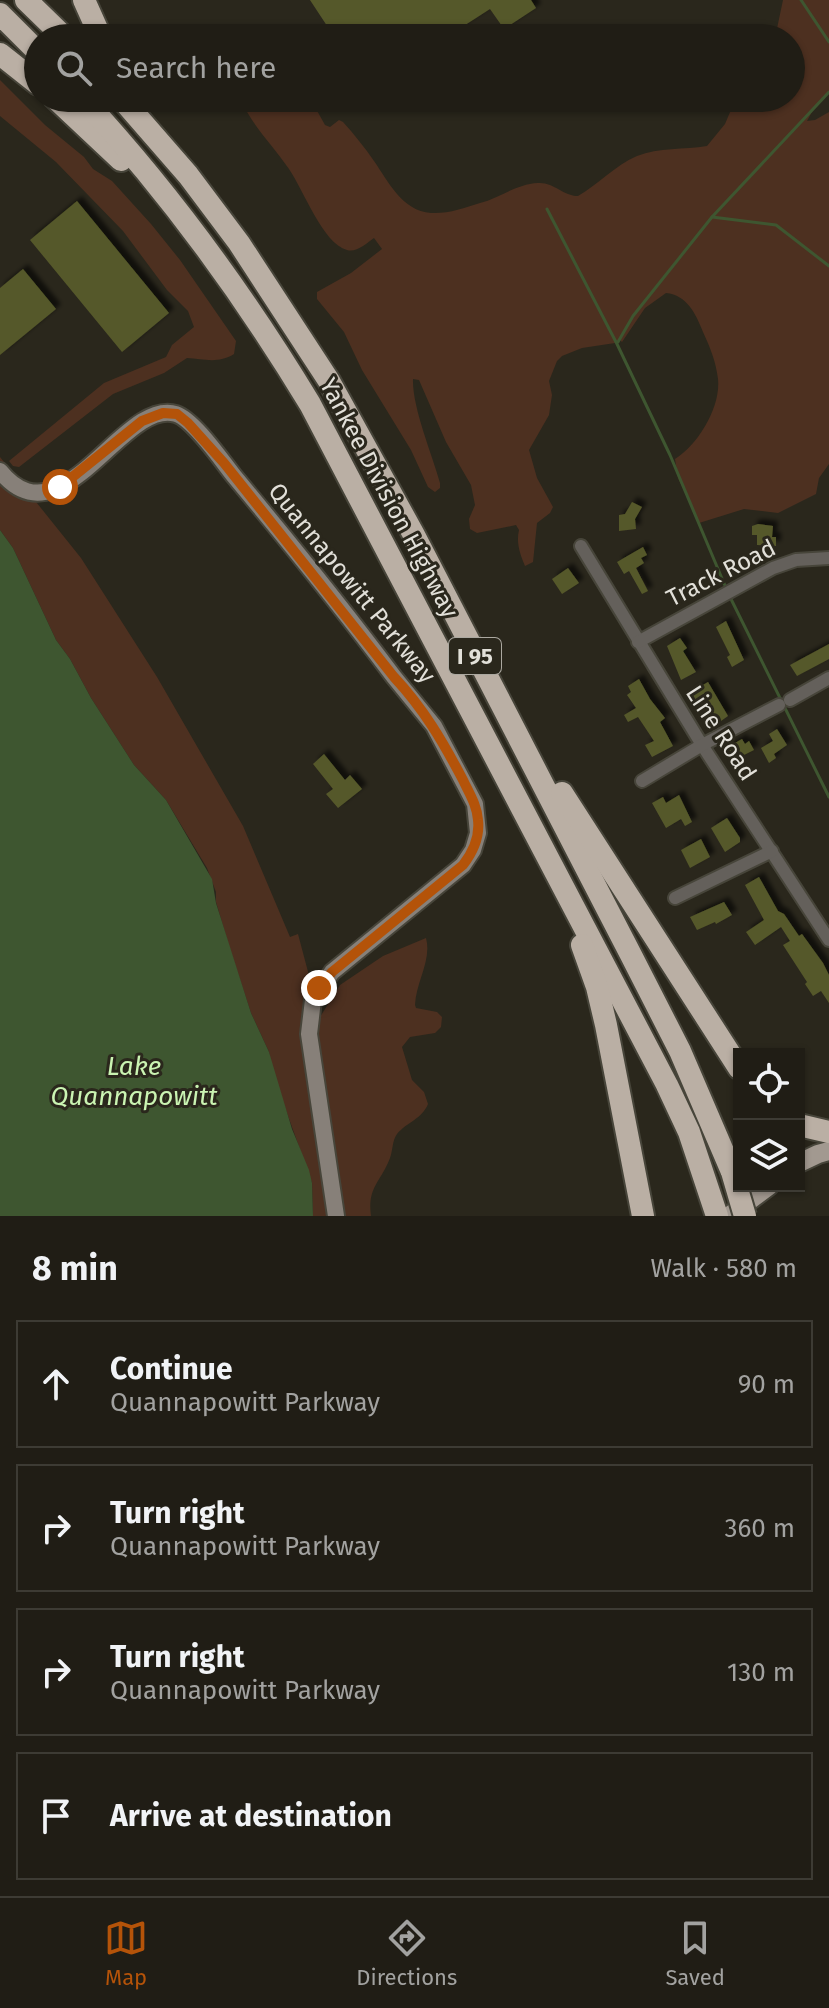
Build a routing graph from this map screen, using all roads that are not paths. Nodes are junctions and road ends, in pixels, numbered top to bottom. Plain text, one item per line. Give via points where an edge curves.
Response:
1 (26, 0) edge
2 (84, 0) edge
3 (0, 14) edge
4 (51, 24) edge
5 (95, 24) edge
6 (24, 38) edge
7 (0, 54) edge
8 (24, 73) edge
9 (70, 112) edge
10 (94, 112) edge
11 (133, 112) edge
12 (140, 112) edge
13 (150, 131) junction
14 (181, 214) junction
15 (0, 471) edge
16 (581, 546) dead end
17 (829, 558) edge
18 (638, 642) junction
19 (477, 659) junction
20 (829, 678) edge
21 (702, 745) junction
22 (642, 781) dead end
23 (772, 851) junction
24 (549, 858) junction
25 (675, 898) dead end
26 (829, 940) edge
27 (733, 1059) edge
28 (805, 1126) edge
29 (829, 1132) edge
30 (829, 1151) edge
31 (805, 1160) edge
32 (761, 1192) edge
33 (714, 1207) edge
34 (336, 1216) edge
35 (643, 1216) edge
36 (729, 1216) edge
37 (745, 1216) edge

1 - 4 highway
2 - 5 highway
3 - 6 highway
7 - 8 highway
9 - 14 highway
10 - 14 highway, Yankee Division Highway / I 95
11 - 13 highway, Yankee Division Highway / I 95
12 - 13 highway
13 - 19 highway, Yankee Division Highway / I 95 via 239,243 329,381
14 - 24 highway, Yankee Division Highway / I 95 via 268,335 310,404
15 - 34 street, Quannapowitt Parkway via 24,489 55,489 142,421 177,414 224,463 416,700 475,804 478,833 466,861 332,972 313,1000 309,1034
16 - 18 street, Line Road
17 - 18 street, Track Road via 790,562
18 - 21 street, Line Road
19 - 27 highway
19 - 37 highway, Yankee Division Highway / I 95, bridge via 680,1051 732,1172
20 - 21 street
21 - 22 street
21 - 23 street, Line Road
23 - 25 street
23 - 26 street, Line Road
24 - 33 highway, Yankee Division Highway / I 95 via 684,1120
24 - 35 highway via 597,987
28 - 29 highway
30 - 31 main road
32 - 36 main road

